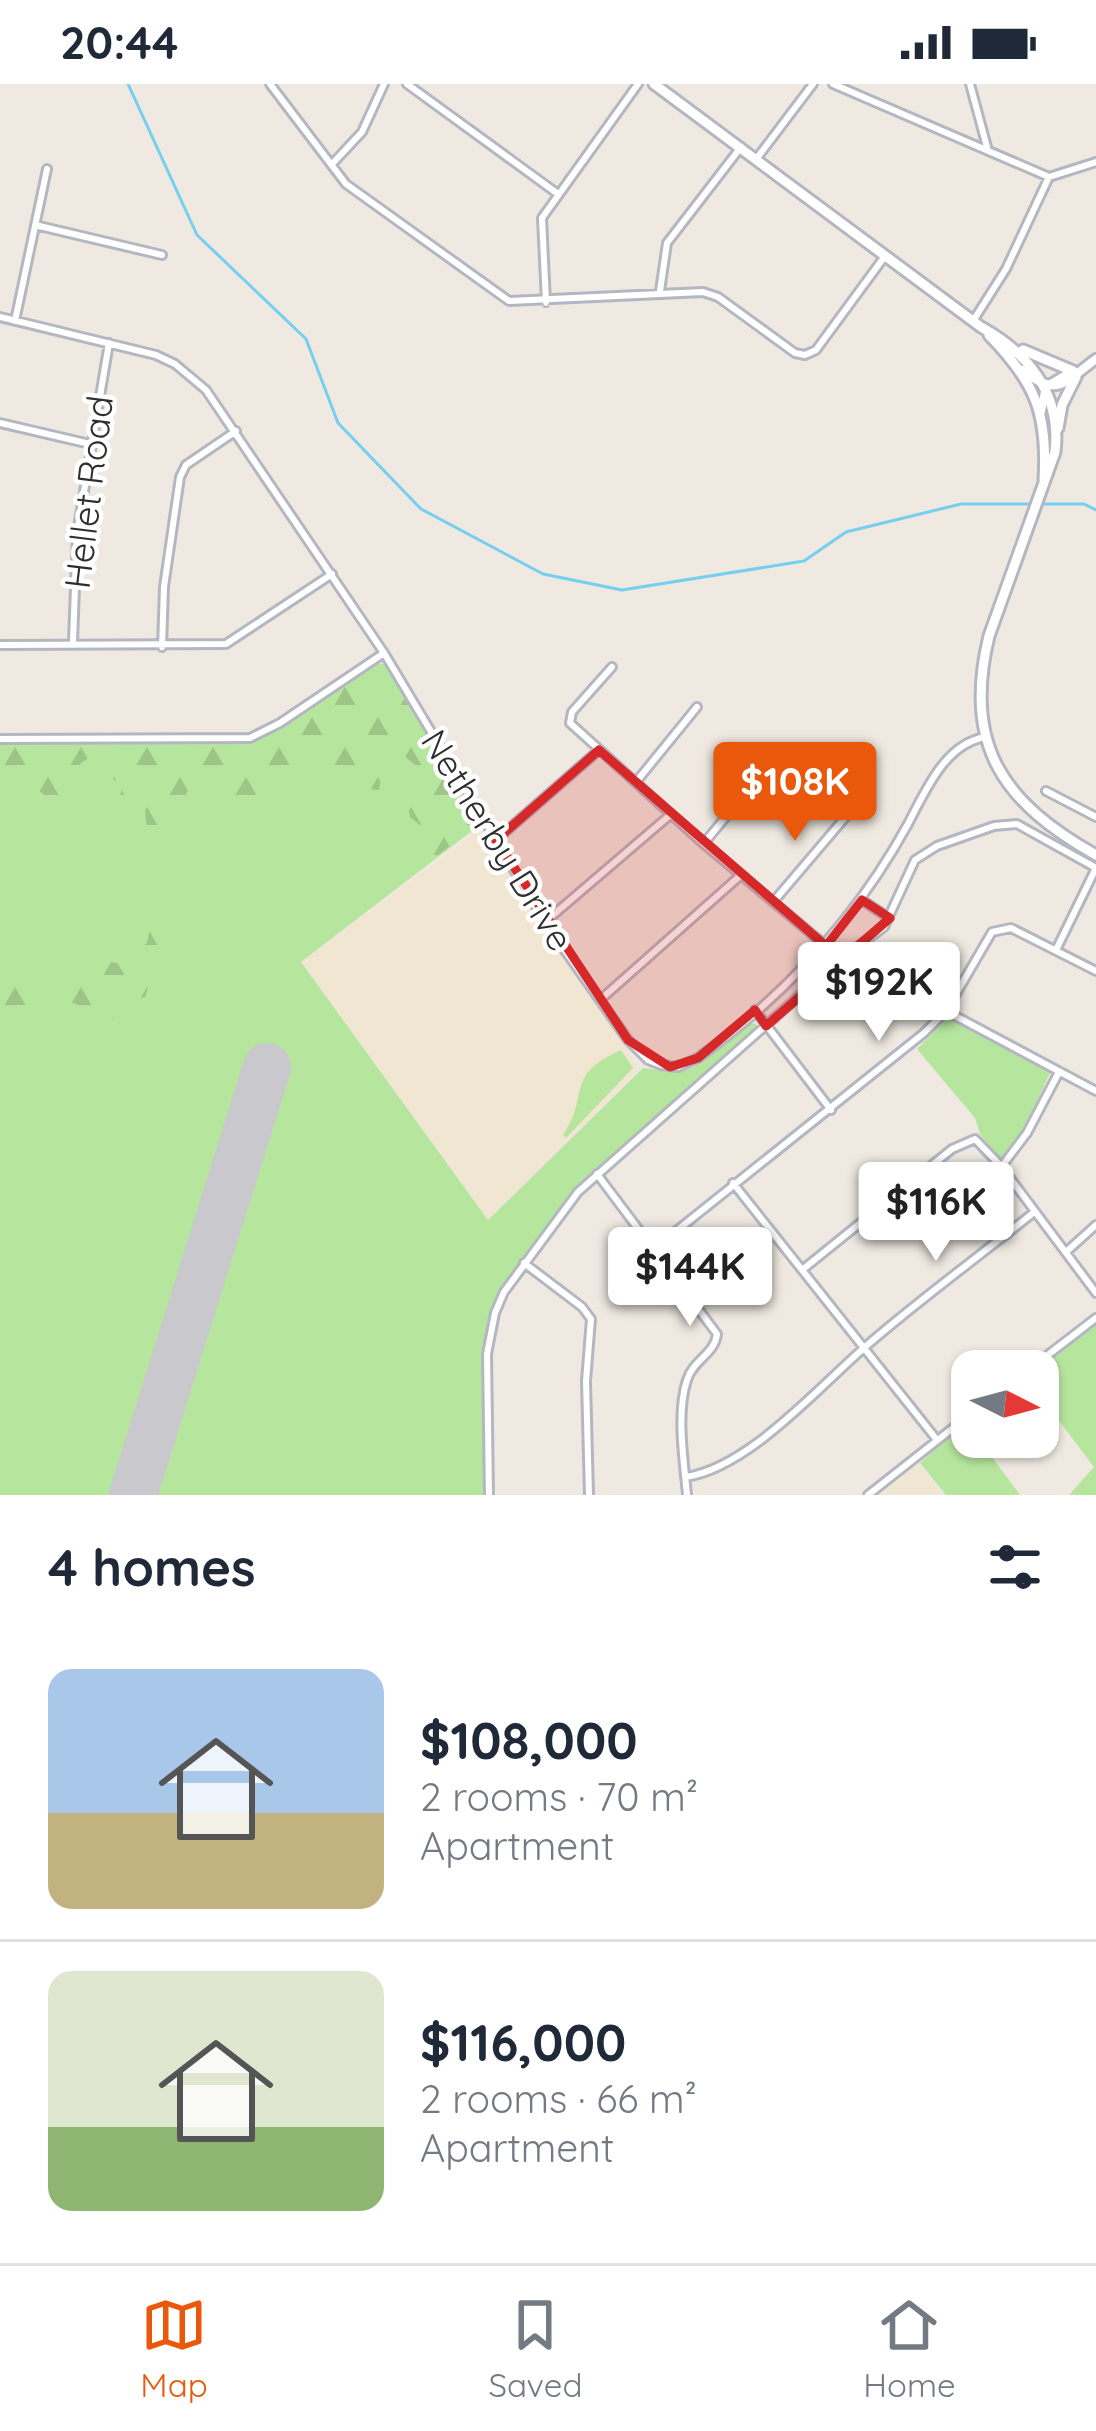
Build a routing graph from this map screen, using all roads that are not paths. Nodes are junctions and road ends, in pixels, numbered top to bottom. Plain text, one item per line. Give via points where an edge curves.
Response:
1 (269, 84) edge
2 (385, 84) edge
3 (407, 84) edge
4 (638, 84) edge
5 (813, 84) edge
6 (833, 84) edge
7 (970, 84) edge
8 (658, 85) edge
9 (740, 147) junction
10 (987, 147) junction
11 (757, 158) junction
12 (1096, 162) edge
13 (333, 163) junction
14 (47, 169) dead end
15 (1048, 177) junction
16 (558, 194) junction
17 (35, 225) junction
18 (162, 255) dead end
19 (885, 256) junction
20 (660, 291) junction
21 (546, 302) junction
22 (0, 317) edge
23 (15, 321) junction
24 (977, 324) junction
25 (1008, 342) junction
26 (109, 343) junction
27 (1096, 359) edge
28 (1022, 370) junction
29 (1076, 373) junction
30 (1046, 387) junction
31 (1040, 413) junction
32 (0, 423) edge
33 (236, 431) junction
34 (1057, 440) junction
35 (91, 445) junction
36 (1044, 490) junction
37 (332, 574) junction
38 (74, 643) junction
39 (0, 645) edge
40 (162, 647) junction
41 (384, 653) junction
42 (612, 667) dead end
43 (697, 706) dead end
44 (986, 737) junction
45 (0, 739) edge
46 (783, 748) dead end
47 (599, 750) junction
48 (636, 782) junction
49 (1046, 791) dead end
50 (671, 814) junction
51 (848, 814) dead end
52 (1096, 817) edge
53 (496, 840) junction
54 (704, 844) junction
55 (1096, 855) edge
56 (1096, 868) edge
57 (741, 875) junction
58 (862, 900) junction
59 (774, 901) junction
60 (890, 918) junction
61 (545, 922) junction
62 (826, 946) junction
63 (1056, 950) junction
64 (1096, 971) edge
65 (599, 1000) junction
66 (755, 1010) junction
67 (946, 1011) junction
68 (766, 1026) junction
69 (1059, 1072) junction
70 (1096, 1090) edge
71 (832, 1110) junction
72 (1001, 1166) junction
73 (597, 1174) junction
74 (733, 1183) junction
75 (1034, 1213) junction
76 (1096, 1225) edge
77 (655, 1248) junction
78 (1066, 1252) junction
79 (524, 1263) junction
80 (802, 1270) junction
81 (1096, 1293) edge
82 (1096, 1318) edge
83 (865, 1347) junction
84 (1054, 1350) edge
85 (951, 1429) edge
86 (937, 1440) junction
87 (686, 1477) junction
88 (489, 1495) edge
89 (589, 1495) edge
90 (687, 1495) edge
91 (868, 1495) edge

1 - 13 street
2 - 13 street via 362,132
3 - 16 street
4 - 16 street
5 - 11 street
6 - 10 street
7 - 10 street
8 - 9 main road
9 - 11 main road
9 - 20 street via 667,243
10 - 15 street
11 - 19 main road
12 - 15 street
13 - 21 street via 346,184 500,297
14 - 17 street
15 - 24 street
16 - 21 street via 541,224
17 - 18 street
17 - 23 street
19 - 20 street via 806,355 710,293
19 - 24 main road
20 - 21 street
22 - 23 street, Netherby Drive
23 - 26 street, Netherby Drive
24 - 25 main road
24 - 28 main road
25 - 29 main road
25 - 30 main road
26 - 33 street, Netherby Drive via 175,364
26 - 35 street, Hellet Road
27 - 29 street
28 - 30 street
28 - 31 main road
29 - 30 street
29 - 34 main road
30 - 31 street
30 - 34 main road
31 - 36 main road
32 - 35 street
33 - 37 street, Netherby Drive
33 - 40 street via 180,476
34 - 36 main road
35 - 38 street, Hellet Road via 74,572
36 - 44 main road via 983,660
37 - 40 street via 226,644
37 - 41 street, Netherby Drive
38 - 39 street
38 - 40 street
41 - 45 street via 250,738
41 - 53 street, Netherby Drive
42 - 47 street via 569,718
43 - 48 street
44 - 55 main road via 1026,808
44 - 58 street, Netherby Drive via 938,770
46 - 54 street
47 - 48 street
47 - 53 street
48 - 50 street
49 - 52 street
50 - 54 street
50 - 61 street
51 - 59 street
53 - 61 street, Netherby Drive
54 - 57 street
56 - 60 street via 1017,824 994,826 915,860
56 - 63 street
57 - 59 street
57 - 65 street
58 - 60 street
58 - 62 street, Netherby Drive
59 - 62 street
60 - 68 street
61 - 65 street, Netherby Drive
62 - 66 street, Netherby Drive
63 - 64 street
63 - 67 street via 1011,928 992,932
65 - 66 street, Netherby Drive via 641,1054 670,1067 698,1058
66 - 68 street
67 - 69 street
67 - 71 street
68 - 71 street
68 - 73 street
69 - 70 street
69 - 72 street
71 - 74 street
72 - 75 street
72 - 80 street via 980,1142 963,1141
73 - 77 street
73 - 79 street
74 - 77 street
74 - 80 street
75 - 78 street
75 - 83 street
76 - 78 street
77 - 87 street via 718,1334 687,1378
78 - 81 street
79 - 88 street via 499,1302 488,1354
79 - 89 street via 590,1319
80 - 83 street
82 - 84 street
83 - 86 street
83 - 87 street via 729,1462
85 - 86 street
86 - 91 street
87 - 90 street

